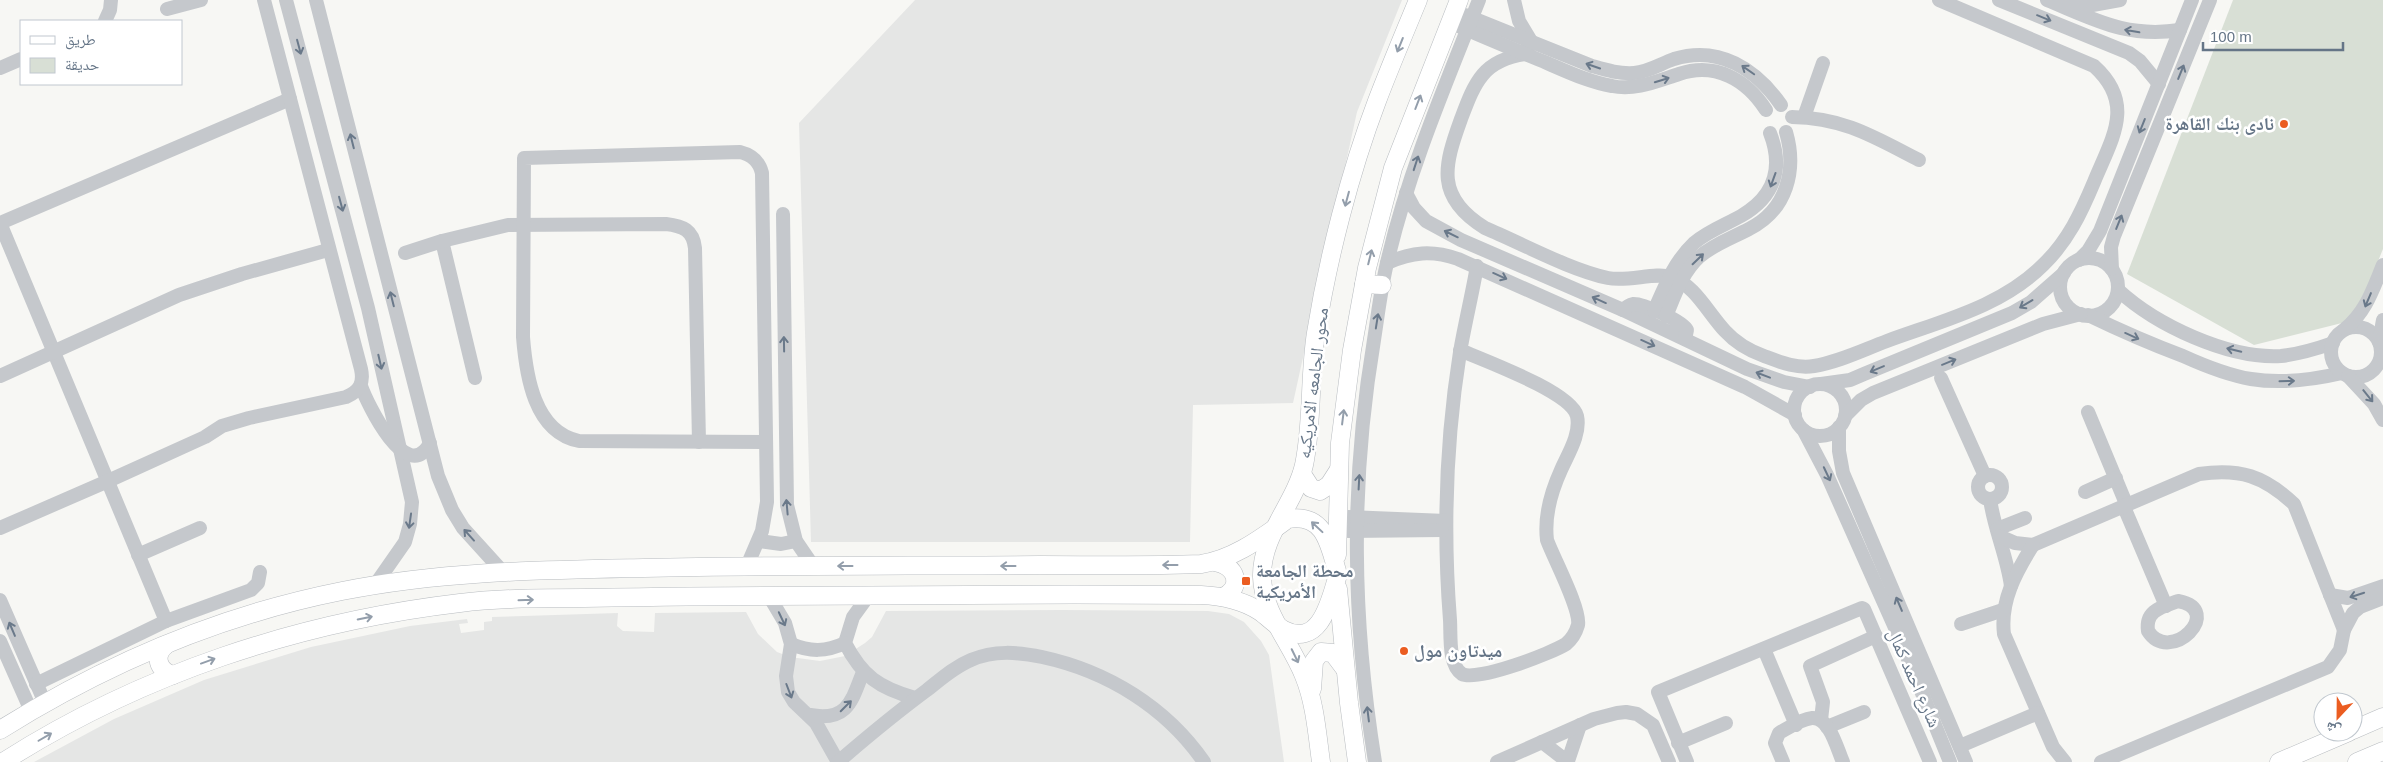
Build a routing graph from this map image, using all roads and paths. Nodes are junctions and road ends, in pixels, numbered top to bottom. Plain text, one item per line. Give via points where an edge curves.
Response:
1 (111, 0) edge
2 (201, 0) edge
3 (264, 0) edge
4 (286, 0) edge
5 (316, 0) edge
6 (1418, 0) edge
7 (1479, 0) edge
8 (1514, 0) edge
9 (1939, 0) edge
10 (1999, 0) edge
11 (2048, 0) edge
12 (2120, 0) edge
13 (2192, 0) edge
14 (2210, 0) edge
15 (2062, 6) junction
16 (167, 9) dead end
17 (1454, 11) edge
18 (105, 20) edge
19 (1470, 24) junction
20 (2180, 30) junction
21 (1528, 48) junction
22 (20, 59) edge
23 (1824, 63) dead end
24 (0, 68) edge
25 (2159, 84) junction
26 (290, 99) junction
27 (1782, 105) junction
28 (1766, 110) junction
29 (1798, 117) junction
30 (1786, 132) junction
31 (1770, 133) junction
32 (1919, 160) dead end
33 (1406, 193) junction
34 (783, 214) dead end
35 (0, 223) edge
36 (524, 225) junction
37 (442, 241) junction
38 (328, 250) junction
39 (405, 254) dead end
40 (764, 254) junction
41 (783, 254) junction
42 (2080, 260) junction
43 (1387, 263) junction
44 (2383, 264) edge
45 (1477, 266) junction
46 (2112, 269) junction
47 (783, 271) junction
48 (764, 272) junction
49 (2064, 273) junction
50 (1675, 278) junction
51 (1364, 284) junction
52 (1382, 285) junction
53 (2118, 290) junction
54 (1623, 310) junction
55 (1660, 314) junction
56 (2084, 315) junction
57 (2383, 320) edge
58 (2345, 329) junction
59 (1685, 339) junction
60 (2332, 343) junction
61 (1460, 350) junction
62 (2381, 352) edge
63 (55, 353) junction
64 (2345, 375) junction
65 (0, 376) edge
66 (475, 378) dead end
67 (1941, 378) dead end
68 (361, 386) junction
69 (1816, 386) junction
70 (785, 394) junction
71 (765, 395) junction
72 (2088, 412) dead end
73 (1795, 415) junction
74 (2383, 420) edge
75 (1842, 422) junction
76 (1804, 430) junction
77 (699, 442) junction
78 (765, 442) junction
79 (430, 443) junction
80 (400, 449) junction
81 (1338, 471) junction
82 (1302, 474) junction
83 (2116, 478) junction
84 (108, 481) junction
85 (2085, 492) dead end
86 (2126, 506) junction
87 (2025, 518) dead end
88 (1337, 524) junction
89 (1356, 524) junction
90 (1446, 526) junction
91 (1277, 527) junction
92 (0, 528) edge
93 (200, 528) dead end
94 (1998, 532) junction
95 (796, 540) junction
96 (759, 541) junction
97 (2033, 545) junction
98 (138, 555) junction
99 (1215, 562) junction
100 (747, 566) junction
101 (813, 566) junction
102 (502, 571) junction
103 (260, 572) dead end
104 (1337, 574) junction
105 (375, 585) junction
106 (2011, 586) junction
107 (2382, 591) edge
108 (869, 595) junction
109 (2330, 595) junction
110 (769, 596) junction
111 (1222, 597) junction
112 (0, 600) edge
113 (2166, 606) dead end
114 (2003, 610) junction
115 (166, 622) junction
116 (1961, 624) dead end
117 (1279, 627) junction
118 (2344, 630) junction
119 (1876, 636) junction
120 (0, 640) edge
121 (845, 643) junction
122 (791, 644) junction
123 (166, 645) junction
124 (1764, 649) junction
125 (24, 655) junction
126 (9, 662) junction
127 (1345, 669) junction
128 (104, 672) junction
129 (864, 672) junction
130 (173, 675) junction
131 (36, 684) junction
132 (1311, 696) junction
133 (120, 698) junction
134 (915, 698) junction
135 (38, 707) junction
136 (1864, 712) dead end
137 (2038, 713) junction
138 (810, 716) junction
139 (2383, 717) edge
140 (1726, 723) dead end
141 (1796, 724) junction
142 (1824, 724) junction
143 (1580, 725) junction
144 (2363, 726) edge
145 (0, 730) edge
146 (1542, 742) junction
147 (2325, 742) edge
148 (1678, 743) junction
149 (1960, 746) junction
150 (2383, 751) edge
151 (1568, 761) edge
152 (4, 762) edge
153 (838, 762) edge
154 (1204, 762) edge
155 (1321, 762) edge
156 (1357, 762) edge
157 (1375, 762) edge
158 (1497, 762) edge
159 (1669, 762) edge
160 (1687, 762) edge
161 (1783, 762) edge
162 (1842, 762) edge
163 (1930, 762) edge
164 (1950, 762) edge
165 (1966, 762) edge
166 (2065, 762) edge
167 (2101, 762) edge
168 (2279, 762) edge
169 (2357, 762) edge

1 - 18 street
2 - 16 street
3 - 26 street
4 -> 80 street via 368,308
79 -> 5 street
6 -> 82 main road, محور الجامعه الامريكيه via 1377,102 1340,228 1316,335 1308,440
7 - 19 street
8 - 21 street
9 - 50 street via 2079,58 2094,66 2114,90 2118,121 2114,136 2078,219 2050,258 2014,289 1980,307 1813,366 1788,364 1744,346 1725,331 1691,289
10 -> 25 street via 2129,53 2140,60
11 - 15 street
12 - 15 street via 2087,6
13 - 20 street
46 -> 14 street via 2114,236
20 -> 15 street via 2150,34 2136,32
17 - 19 street
51 -> 17 main road, محور الجامعه الامريكيه via 1393,168
19 - 21 street
33 -> 19 street
20 - 25 street
27 -> 21 street via 1747,68 1713,55 1683,57 1635,73 1613,72
21 -> 28 street via 1590,81 1614,87 1640,86 1694,70 1723,73 1748,87
21 - 50 street via 1482,72 1470,95 1446,165 1458,205 1468,217 1485,228 1591,273 1619,279
22 - 24 street
23 - 29 street
25 -> 42 street via 2100,231
26 - 35 street
26 - 38 street
27 - 28 street
27 - 29 street
28 - 31 street via 1762,120
29 - 30 street
29 - 32 street via 1854,127
30 - 31 street
50 -> 30 street via 1707,251 1752,228 1778,206 1791,173
31 -> 50 street via 1777,166 1765,197 1756,207 1696,241 1680,258
33 - 43 street
54 -> 33 street via 1434,226 1421,216
34 - 41 street
35 - 63 street
36 - 37 street via 508,225
36 - 40 street via 524,158 740,152 755,159 762,173
36 - 77 street via 524,360 532,391 545,419 563,436 579,441
36 - 77 street via 666,224 689,231 695,248
37 - 39 street
37 - 66 street
38 - 63 street via 180,295
38 - 68 street via 361,369
40 - 41 street
40 - 48 street
41 - 47 street
42 - 46 street via 2094,258
42 - 49 street
43 - 45 street via 1429,252
43 - 52 street
44 -> 58 street via 2367,304
45 - 61 street
45 -> 73 street via 1745,388
46 - 53 street
47 - 48 street
70 -> 47 street
48 - 71 street
49 - 56 street via 2061,294 2069,306
49 -> 69 street via 2037,297 2012,312 1857,377
50 - 55 street
51 - 52 main road
81 -> 51 main road, محور الجامعه الامريكيه via 1352,350
89 -> 52 street via 1362,422
53 - 56 street via 2108,308
60 -> 53 street via 2307,352 2281,356 2254,355 2228,349 2154,318
54 - 55 street via 1636,304
54 - 59 street
55 - 59 street via 1685,326
56 -> 64 street via 2236,376 2284,381
75 -> 56 street via 1873,393 2042,324
57 - 62 street
58 - 60 street
58 - 62 street via 2365,328 2376,336
69 -> 59 street via 1773,378
60 - 64 street via 2332,360
61 - 90 street via 1451,429
61 - 90 street via 1548,389 1567,401 1576,413 1576,435 1556,481 1545,526 1547,540 1578,618 1572,639 1490,673 1462,674 1453,658
62 - 64 street via 2372,372 2361,377
63 - 65 street
63 - 84 street
64 -> 74 street via 2374,404
67 - 94 street via 1985,476 1979,482 1978,490 1983,497 1990,499
68 - 80 street via 377,422
68 - 84 street via 346,397 222,426 205,437
69 - 73 street via 1797,398
69 - 75 street via 1839,392 1845,403
70 - 71 street
95 -> 70 street via 787,505
71 - 78 street
72 - 83 street
73 - 76 street
75 - 76 street via 1822,436
149 -> 75 street via 1843,473 1838,451
76 -> 164 street via 1900,639
77 - 78 street
78 - 96 street via 767,502
79 - 80 street via 425,451 416,455
102 -> 79 street via 463,528 452,510 438,476
80 -> 105 street via 412,502 410,524 405,542
81 - 82 main road via 1330,485 1320,491 1311,488
81 - 88 main road, محور الجامعه الامريكيه
82 - 91 main road, محور الجامعه الامريكيه
83 - 85 street
83 - 86 street
84 - 92 street
84 - 98 street
86 - 97 street
86 - 109 street via 2199,474 2234,472 2261,479 2294,504
86 - 113 street
87 - 94 street
88 - 89 street
88 - 104 main road, محور الجامعه الامريكيه
89 - 90 street
157 -> 89 street via 1360,647
91 - 99 main road via 1248,547
104 -> 91 main road via 1326,538 1317,525 1295,518
91 - 117 main road, محور الجامعه الامريكيه via 1266,551 1262,576 1267,602
93 - 98 street
94 - 97 street via 2015,543
94 - 106 street
95 - 96 street via 782,544
95 - 101 street
96 - 100 street
97 - 106 street
98 - 115 street
99 -> 101 main road via 1185,565
99 - 111 main road via 1227,565 1234,574 1232,590
100 - 101 main road
100 - 102 main road
102 - 105 main road
103 - 115 street via 258,584 252,590
104 - 117 main road via 1326,614 1316,627 1293,633
104 - 127 main road, محور الجامعه الامريكيه
105 - 123 main road via 269,609
106 - 114 street
107 -> 109 street via 2348,598
107 - 118 street via 2353,613
108 - 110 main road
108 - 111 main road
108 - 121 street via 853,617
109 - 118 street
110 -> 122 street
130 -> 110 main road via 240,650 308,631 462,603 568,598
111 - 117 main road via 1258,611
125 -> 112 street
114 - 116 street
114 - 137 street via 2008,648
115 - 131 street
117 -> 132 main road, محور الجامعه الامريكيه via 1298,660
118 - 167 street via 2340,650 2328,667
119 - 124 street, شارع احمد كمال via 1863,608
119 - 142 street via 1810,666 1823,702
119 - 163 street, شارع احمد كمال
120 - 126 street
121 - 122 street via 830,649 814,650
121 - 129 street
122 -> 138 street via 786,676 788,692
123 - 128 main road
123 - 130 main road via 159,652 159,662 164,671
124 - 141 street
124 - 148 street via 1658,692
125 - 126 street
125 - 131 street
126 - 135 street
127 - 132 main road via 1333,653 1325,651 1318,654 1314,661
127 - 156 main road, محور الجامعه الامريكيه
128 - 133 main road via 114,673 121,680
128 - 135 main road
129 - 134 street via 890,690
138 -> 129 street via 827,717 842,711 852,701
130 - 133 main road
131 - 135 street
132 - 155 main road, محور الجامعه الامريكيه
152 -> 133 main road
134 - 153 street
134 - 154 street via 957,667 986,655 1018,653 1055,660 1102,676 1136,696 1177,730
135 - 145 main road
136 - 142 street
137 - 149 street
137 - 166 street via 2057,755
138 - 153 street
139 - 144 main road
140 - 148 street
141 - 142 street via 1812,718
141 - 161 street via 1778,733 1774,743
142 - 162 street
143 - 146 street
143 - 151 street
143 - 159 street via 1617,713 1637,714 1653,725
146 - 151 street
146 - 158 street
147 - 168 main road
148 - 160 street
149 - 165 street
150 - 169 main road

